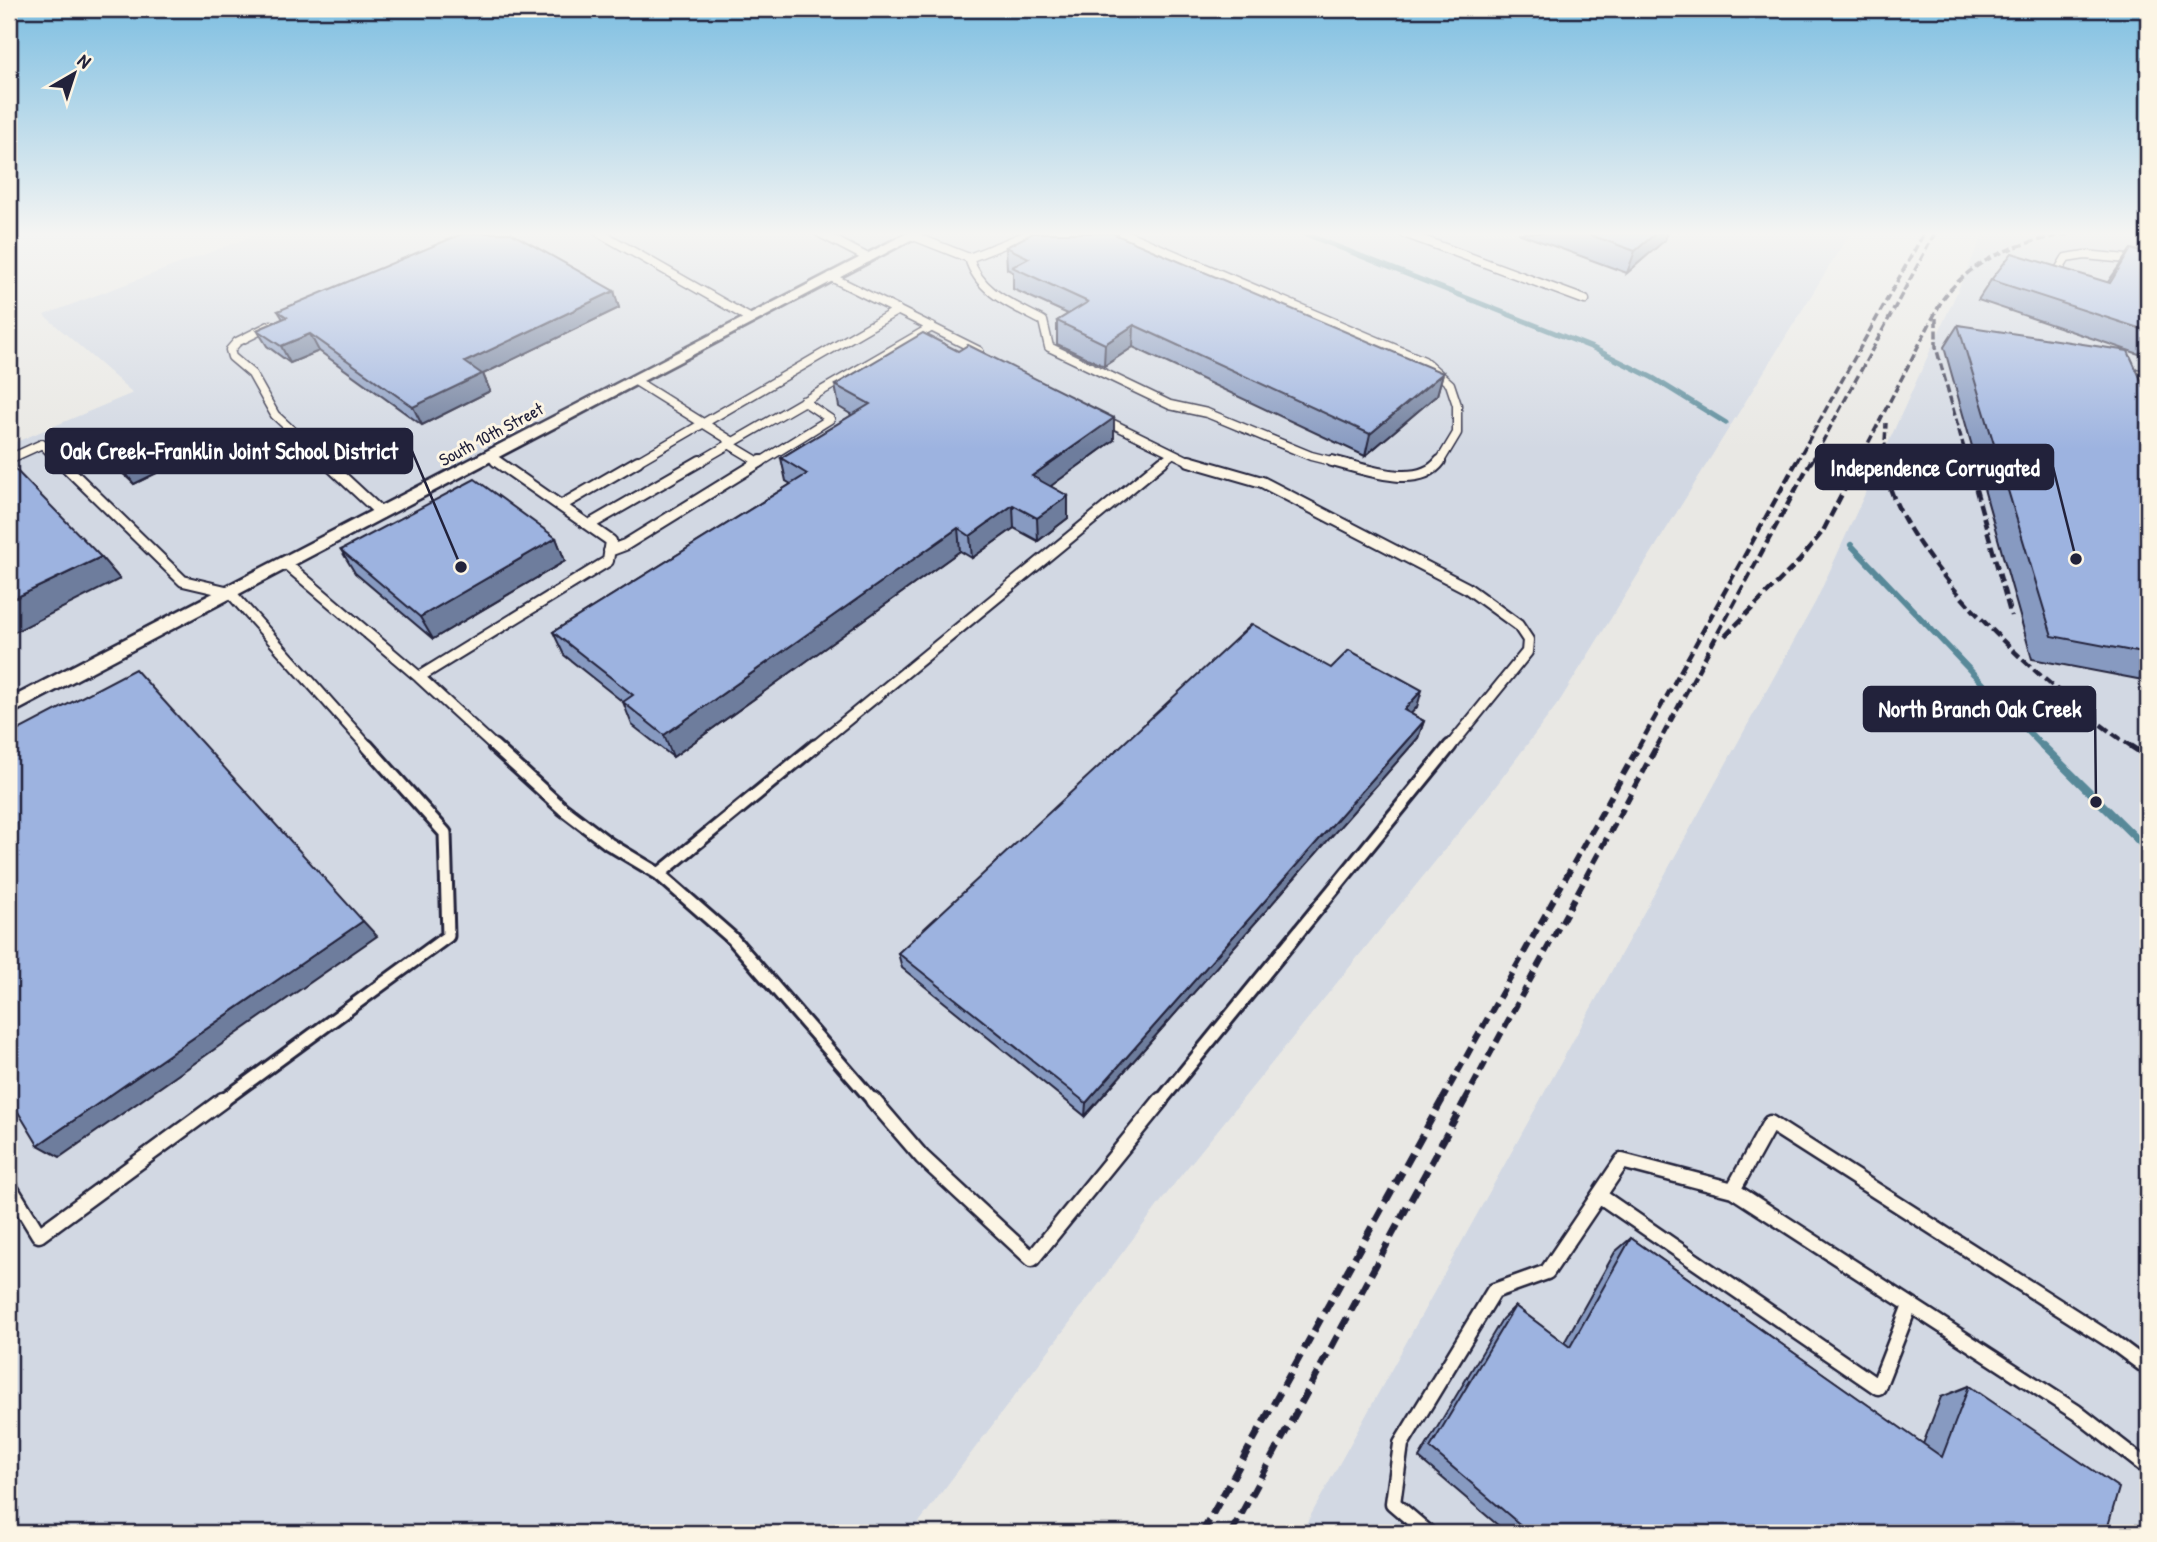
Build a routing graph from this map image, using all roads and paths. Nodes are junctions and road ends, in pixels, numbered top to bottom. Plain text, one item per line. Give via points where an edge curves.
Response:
1 (726, 305) edge
2 (778, 305) edge
3 (888, 305) edge
4 (1015, 305) edge
5 (1292, 305) edge
6 (898, 310) junction
7 (284, 319) edge
8 (751, 319) junction
9 (932, 327) junction
10 (984, 354) edge
11 (2111, 367) edge
12 (2148, 376) edge
13 (634, 380) junction
14 (803, 401) junction
15 (1090, 412) edge
16 (704, 423) junction
17 (731, 443) junction
18 (1172, 454) junction
19 (489, 456) junction
20 (9, 459) edge
21 (759, 462) junction
22 (562, 505) junction
23 (381, 513) junction
24 (589, 525) junction
25 (609, 551) junction
26 (285, 563) junction
27 (230, 592) junction
28 (419, 677) junction
29 (9, 708) edge
30 (659, 874) junction
31 (9, 1186) edge
32 (1733, 1190) junction
33 (1600, 1196) junction
34 (1910, 1305) junction
35 (2148, 1368) edge
36 (2148, 1468) edge
37 (1428, 1533) edge

1 - 8 lane
2 - 8 street, South 10th Street
3 - 6 lane
4 - 5 lane via 1043,321 1049,347 1170,405 1208,413 1311,456 1381,472 1418,476 1438,465 1457,433 1457,405 1450,384 1424,361
6 - 9 lane
6 - 16 lane
7 - 23 lane via 237,342 230,349 232,357 252,374 275,415
8 - 13 street, South 10th Street
9 - 10 lane
9 - 14 lane
11 - 12 lane
13 - 16 lane
13 - 19 street, South 10th Street
14 - 17 lane
14 - 21 lane via 830,419
15 - 18 lane
16 - 17 lane
16 - 22 lane
17 - 21 lane
17 - 24 lane
18 - 30 lane
18 - 30 lane via 1262,482 1466,588 1518,625 1528,640 1527,652 1032,1259 922,1157 732,938
19 - 22 lane
19 - 23 street, South 10th Street
20 - 27 lane via 42,444 183,581
21 - 25 lane
22 - 24 lane
23 - 26 street, South 10th Street
24 - 25 lane via 611,541
25 - 28 lane via 608,561
26 - 27 street, South 10th Street
26 - 28 lane
27 - 29 street, South 10th Street
27 - 31 lane via 445,833 448,936 39,1235
28 - 30 lane via 563,808 609,844
32 - 33 lane via 1622,1161
32 - 34 lane
32 - 35 lane via 1770,1123
33 - 34 lane via 1878,1387
33 - 37 lane via 1547,1272 1494,1291 1401,1444 1393,1503
34 - 36 lane via 2076,1412

